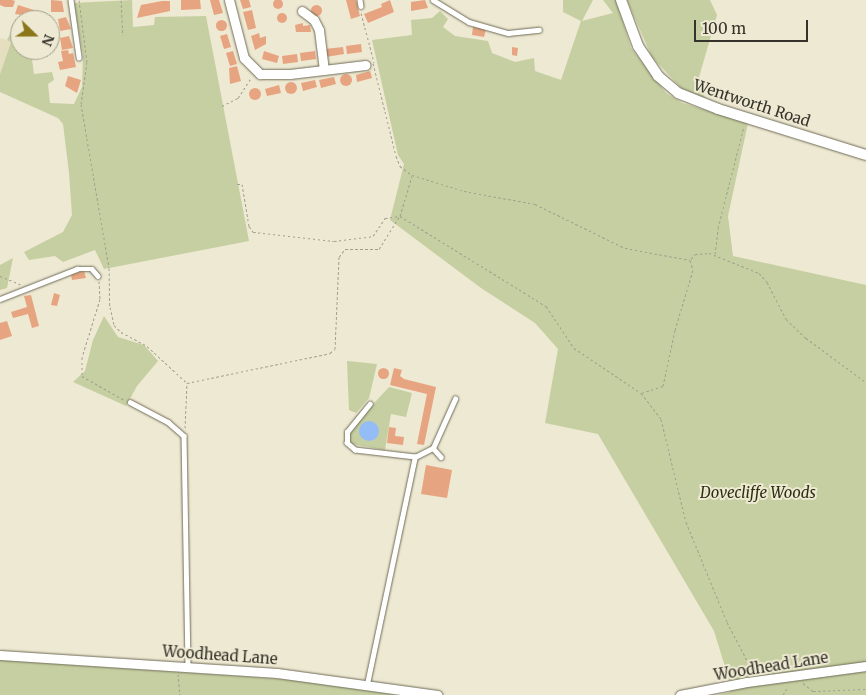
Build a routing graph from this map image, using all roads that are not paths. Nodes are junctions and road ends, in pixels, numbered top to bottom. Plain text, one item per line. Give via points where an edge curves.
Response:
1 (71, 0) edge
2 (229, 0) edge
3 (360, 0) edge
4 (433, 0) edge
5 (621, 0) edge
6 (361, 6) dead end
7 (302, 11) dead end
8 (540, 30) dead end
9 (79, 57) dead end
10 (370, 64) road end
11 (324, 70) junction
12 (866, 155) edge
13 (98, 276) road end
14 (0, 300) edge
15 (455, 399) dead end
16 (130, 402) road end
17 (370, 404) dead end
18 (433, 448) junction
19 (415, 457) junction
20 (440, 458) dead end
21 (0, 655) edge
22 (184, 666) junction
23 (866, 666) edge
24 (367, 684) junction
25 (438, 695) edge
26 (680, 695) edge

1 - 9 lane
2 - 11 street via 244,58 256,71 272,76
3 - 6 lane
4 - 8 lane via 469,22 508,33
5 - 12 street, Wentworth Road via 638,46 658,76 686,98
7 - 11 street via 314,20 319,30
10 - 11 street
13 - 14 lane via 92,269 77,268
15 - 18 lane
16 - 22 lane via 168,422 184,436
17 - 19 lane via 347,432 347,442 355,450
18 - 19 lane
18 - 20 lane
19 - 24 lane
21 - 22 street, Woodhead Lane
22 - 24 street, Woodhead Lane
23 - 26 street, Woodhead Lane via 747,682
24 - 25 street, Woodhead Lane

